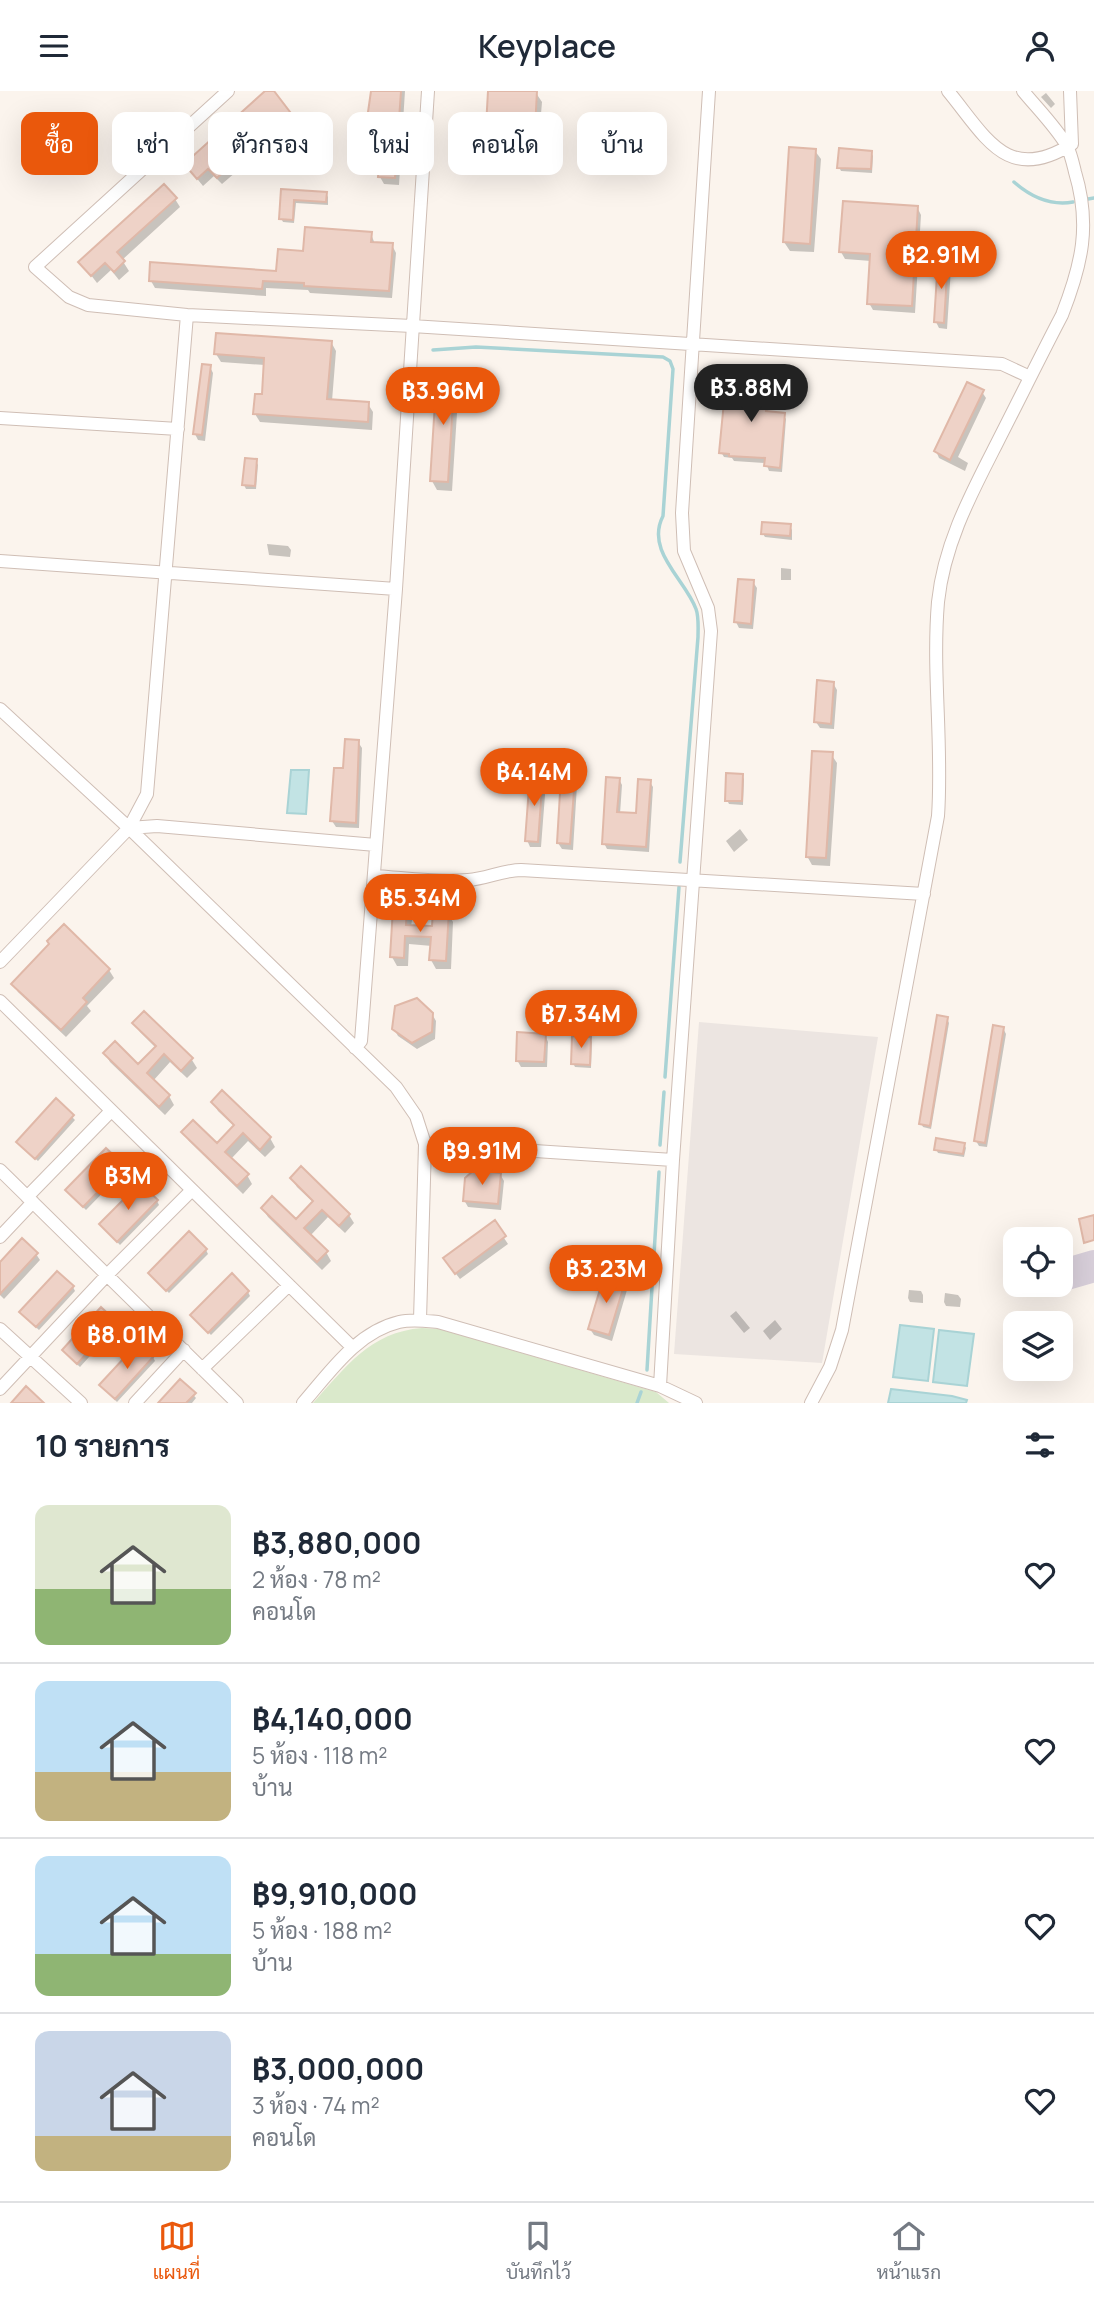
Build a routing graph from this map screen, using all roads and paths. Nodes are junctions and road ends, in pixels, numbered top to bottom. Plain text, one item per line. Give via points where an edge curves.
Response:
1 (228, 91) edge
2 (428, 91) edge
3 (709, 91) edge
4 (948, 91) edge
5 (1023, 91) edge
6 (1070, 91) edge
7 (1068, 147) junction
8 (187, 315) junction
9 (412, 326) junction
10 (691, 345) junction
11 (1030, 377) junction
12 (0, 418) edge
13 (178, 429) junction
14 (0, 561) edge
15 (166, 571) junction
16 (396, 589) junction
17 (0, 709) edge
18 (129, 828) junction
19 (376, 845) junction
20 (375, 876) junction
21 (694, 880) junction
22 (924, 894) junction
23 (0, 962) edge
24 (0, 1001) edge
25 (355, 1048) junction
26 (111, 1111) junction
27 (425, 1144) junction
28 (673, 1160) junction
29 (0, 1170) edge
30 (192, 1190) junction
31 (30, 1199) junction
32 (0, 1237) edge
33 (107, 1275) junction
34 (289, 1285) junction
35 (421, 1320) junction
36 (0, 1329) edge
37 (352, 1347) junction
38 (184, 1350) junction
39 (30, 1357) junction
40 (202, 1369) junction
41 (660, 1385) junction
42 (0, 1389) edge
43 (80, 1403) edge
44 (135, 1403) edge
45 (237, 1403) edge
46 (303, 1403) edge
47 (696, 1403) edge
48 (811, 1403) edge

1 - 8 street via 34,267 69,297 88,305
2 - 9 street
3 - 10 street
4 - 7 street via 984,135 1011,158 1037,160
5 - 7 street
6 - 7 street via 1072,144
7 - 11 street via 1081,191 1083,249 1062,315
8 - 9 street
8 - 13 street
9 - 10 street
9 - 16 street
10 - 11 street via 1002,364
10 - 21 street via 682,536 708,608 711,631
11 - 22 street via 959,517 944,566 937,637 941,780
12 - 13 street
13 - 15 street
14 - 15 street
15 - 16 street
15 - 18 street via 147,794
16 - 19 street
17 - 18 street
18 - 19 street via 157,826
18 - 23 street
18 - 25 street
19 - 20 street
20 - 21 street via 451,881 521,870
20 - 25 street via 361,1041
21 - 22 street
21 - 28 street
22 - 48 street via 842,1330
24 - 26 street
25 - 27 street via 396,1087 416,1116
26 - 30 street
26 - 31 street
27 - 28 street
27 - 35 street
28 - 41 street
29 - 31 street
30 - 33 street
30 - 34 street
31 - 32 street
31 - 33 street
33 - 38 street
33 - 39 street
34 - 37 street
34 - 40 street
35 - 37 street via 376,1331
35 - 41 street
36 - 39 street
37 - 46 street
38 - 40 street
38 - 44 street
39 - 42 street
39 - 43 street
40 - 45 street
41 - 47 street

